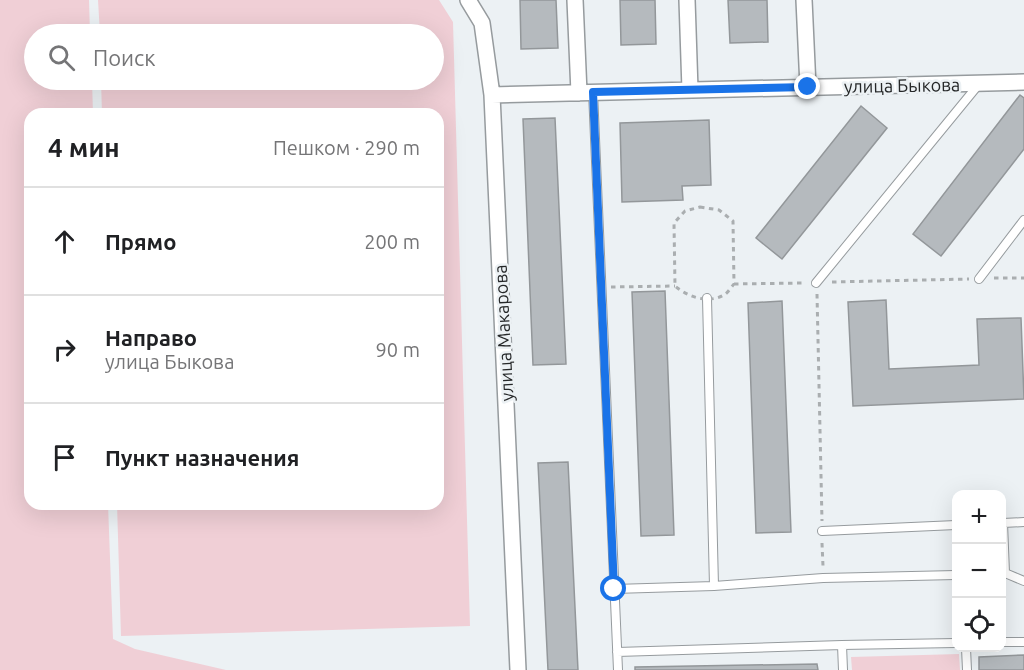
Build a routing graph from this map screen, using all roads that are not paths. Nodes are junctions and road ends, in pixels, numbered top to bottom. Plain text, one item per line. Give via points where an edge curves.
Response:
1 (468, 0) edge
2 (575, 0) edge
3 (687, 0) edge
4 (804, 0) edge
5 (1024, 82) edge
6 (980, 83) junction
7 (808, 87) junction
8 (690, 90) junction
9 (586, 93) junction
10 (492, 95) junction
11 (1024, 219) edge
12 (978, 279) road end
13 (816, 283) road end
14 (707, 298) road end
15 (1024, 522) edge
16 (1006, 524) edge
17 (952, 525) edge
18 (822, 531) road end
19 (952, 574) edge
20 (1006, 574) edge
21 (1024, 581) edge
22 (714, 586) junction
23 (614, 589) junction
24 (1006, 642) edge
25 (1024, 642) edge
26 (952, 643) edge
27 (842, 645) junction
28 (617, 652) junction
29 (966, 652) edge
30 (518, 670) edge
31 (618, 670) edge
32 (843, 670) edge
33 (967, 670) edge

1 - 10 street, улица Макарова via 482,24
2 - 9 street
3 - 8 street
4 - 7 street
5 - 6 street, улица Быкова
6 - 7 street, улица Быкова
6 - 13 lane
7 - 8 street, улица Быкова
8 - 9 street, улица Быкова
9 - 10 street, улица Быкова
9 - 23 lane via 601,287
10 - 30 street, улица Макарова
11 - 12 lane
14 - 22 lane
15 - 16 lane
17 - 18 lane
19 - 22 lane
20 - 21 lane
22 - 23 lane
23 - 28 lane
24 - 25 lane
26 - 27 lane
27 - 28 lane
27 - 32 lane
28 - 31 lane
29 - 33 lane

